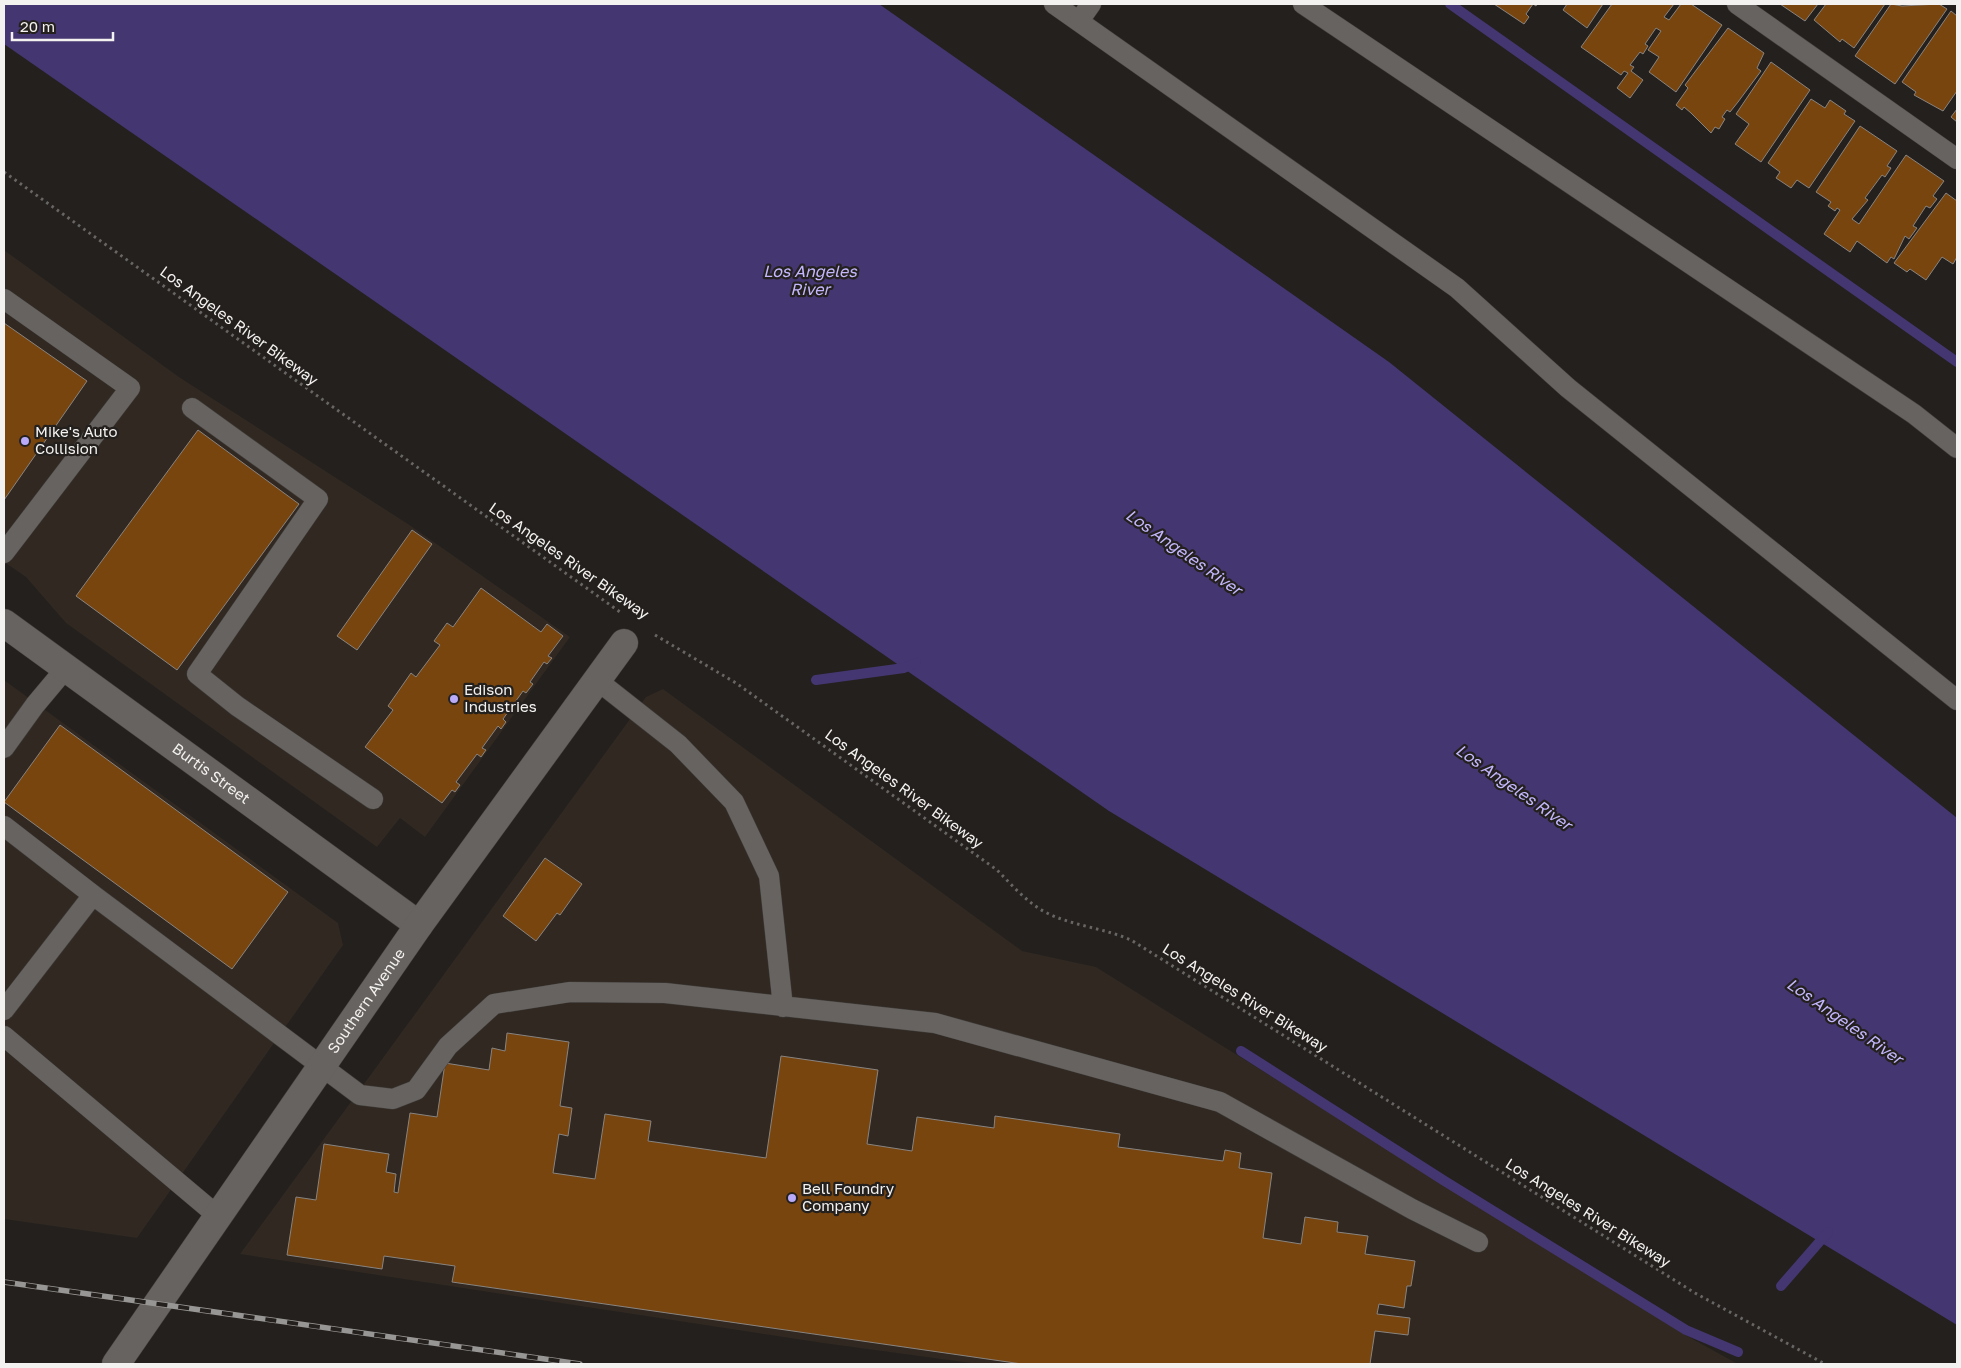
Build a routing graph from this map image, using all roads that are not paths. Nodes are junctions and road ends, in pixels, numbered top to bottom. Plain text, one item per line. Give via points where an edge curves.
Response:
1 (1054, 4) edge
2 (1090, 4) edge
3 (1303, 4) edge
4 (1737, 4) edge
5 (1078, 21) junction
6 (1957, 159) edge
7 (4, 298) edge
8 (192, 408) dead end
9 (1957, 448) edge
10 (4, 554) edge
11 (4, 623) edge
12 (624, 643) dead end
13 (66, 668) junction
14 (598, 681) junction
15 (1957, 700) edge
16 (4, 748) edge
17 (373, 799) dead end
18 (4, 826) edge
19 (93, 895) junction
20 (420, 925) junction
21 (783, 1007) junction
22 (4, 1010) edge
23 (4, 1036) edge
24 (320, 1066) junction
25 (219, 1217) junction
26 (1478, 1242) dead end
27 (116, 1364) edge

1 - 5 lane
2 - 5 lane
3 - 9 lane via 1914,414
4 - 6 lane
5 - 15 lane via 1457,288 1568,388
7 - 10 lane via 130,388
8 - 17 lane via 318,499 197,674 237,706
11 - 13 street, Burtis Street
12 - 14 street, Southern Avenue
13 - 16 lane
13 - 20 street, Burtis Street
14 - 20 street, Southern Avenue
14 - 21 lane via 678,744 734,802 769,876
18 - 19 lane
19 - 22 lane
19 - 24 lane
20 - 24 street, Southern Avenue
21 - 24 lane via 665,994 570,992 494,1004 448,1046 416,1090 393,1099 360,1095
21 - 26 lane via 934,1023 1220,1102
23 - 25 lane
24 - 25 street, Southern Avenue
25 - 27 street, Southern Avenue

